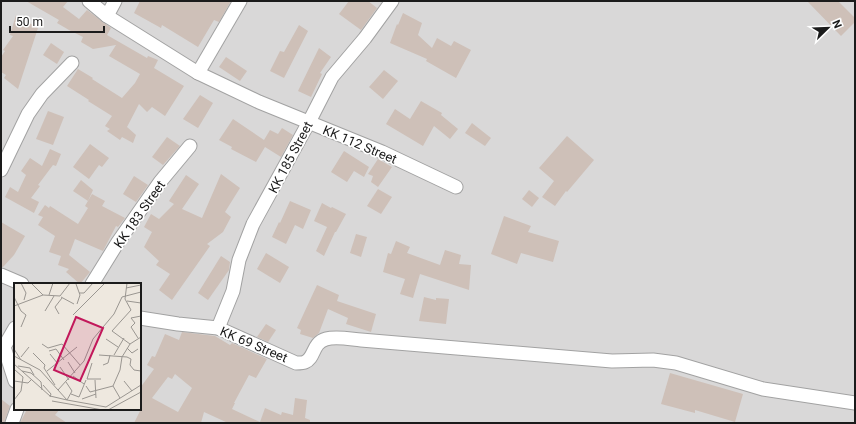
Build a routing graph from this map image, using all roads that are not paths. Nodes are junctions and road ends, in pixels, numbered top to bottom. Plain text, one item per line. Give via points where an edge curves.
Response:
1 (89, 1) edge
2 (115, 1) edge
3 (240, 1) edge
4 (392, 1) edge
5 (107, 16) junction
6 (72, 63) dead end
7 (198, 73) junction
8 (309, 122) junction
9 (190, 146) dead end
10 (1, 170) edge
11 (456, 187) dead end
12 (1, 275) edge
13 (20, 283) edge
14 (93, 283) edge
15 (141, 318) edge
16 (218, 328) junction
17 (14, 330) edge
18 (3, 348) edge
19 (14, 378) edge
20 (855, 402) edge
21 (17, 410) edge
22 (12, 423) edge

1 - 5 street, KK 112 Street
2 - 5 street
3 - 7 street
4 - 8 street, KK 185 Street via 366,38 332,77
5 - 7 street, KK 112 Street
6 - 10 street via 42,94 28,114
7 - 8 street, KK 112 Street
8 - 11 street, KK 112 Street via 382,152
8 - 16 street, KK 185 Street via 253,224 239,260 234,291
9 - 14 street, KK 183 Street via 160,182
12 - 13 street
15 - 16 street, KK 69 Street
16 - 20 street, KK 69 Street via 296,362 304,362 310,358 316,345 335,338 612,361 653,360 676,363 763,390
17 - 18 street
18 - 19 street
21 - 22 street

